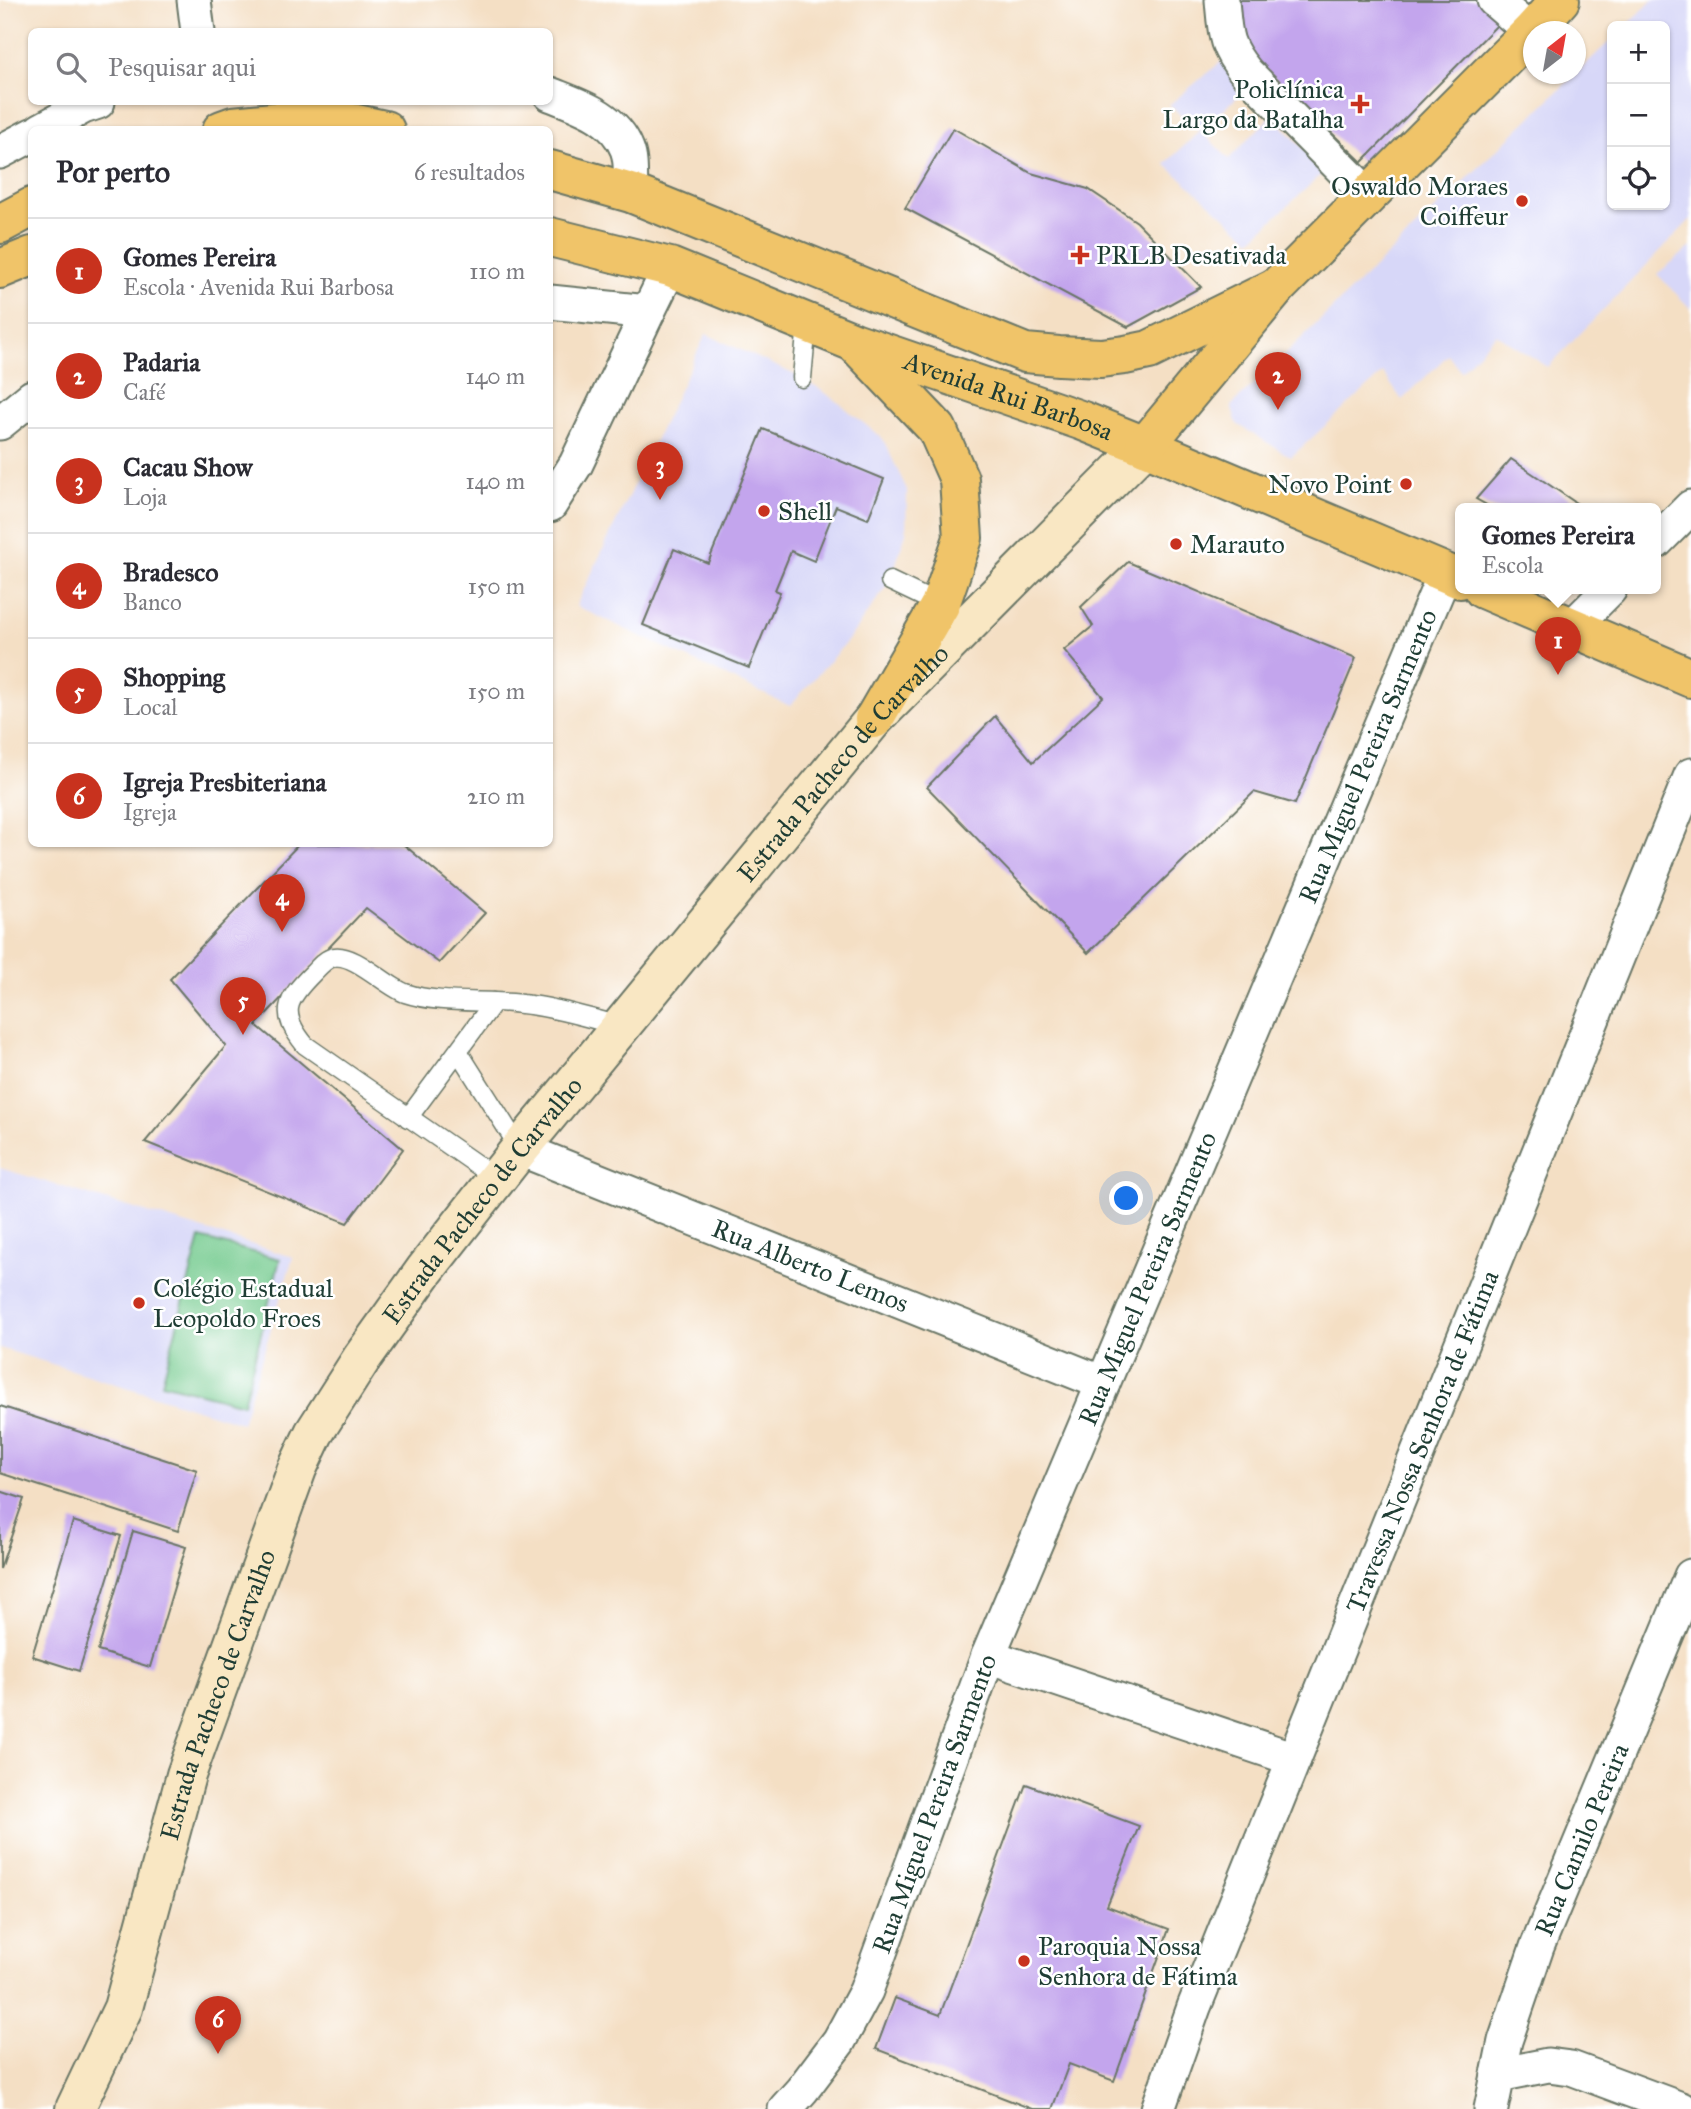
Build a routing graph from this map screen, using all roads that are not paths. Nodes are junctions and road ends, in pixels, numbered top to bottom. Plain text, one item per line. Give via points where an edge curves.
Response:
1 (194, 0) edge
2 (1222, 0) edge
3 (1494, 0) edge
4 (1560, 0) edge
5 (1541, 21) edge
6 (1523, 25) edge
7 (198, 28) edge
8 (1523, 40) edge
9 (553, 95) edge
10 (89, 105) edge
11 (48, 126) edge
12 (233, 126) edge
13 (366, 126) edge
14 (28, 137) edge
15 (0, 152) edge
16 (553, 171) edge
17 (631, 193) junction
18 (1368, 195) junction
19 (28, 209) edge
20 (0, 223) edge
21 (553, 238) edge
22 (28, 258) edge
23 (670, 267) junction
24 (0, 269) edge
25 (1277, 287) junction
26 (553, 302) edge
27 (648, 312) junction
28 (807, 323) junction
29 (854, 341) junction
30 (802, 378) dead end
31 (28, 400) edge
32 (0, 423) edge
33 (1145, 446) junction
34 (553, 500) edge
35 (1691, 507) edge
36 (1661, 537) edge
37 (1452, 576) edge
38 (890, 581) dead end
39 (1495, 594) edge
40 (1605, 594) edge
41 (940, 605) junction
42 (1572, 627) junction
43 (1691, 678) edge
44 (874, 719) junction
45 (1691, 775) edge
46 (494, 1002) junction
47 (621, 1026) junction
48 (457, 1051) junction
49 (408, 1118) junction
50 (520, 1149) junction
51 (496, 1178) junction
52 (1103, 1383) junction
53 (1691, 1577) edge
54 (988, 1656) junction
55 (1294, 1759) junction
56 (1498, 2075) junction
57 (75, 2109) edge
58 (785, 2109) edge
59 (1158, 2109) edge
60 (1491, 2109) edge
61 (1681, 2109) edge

1 - 7 street
2 - 18 street via 1224,33 1232,55
3 - 6 street
4 - 5 main road
8 - 18 main road
9 - 17 street via 588,109 614,127 628,151
10 - 11 street
12 - 13 main road via 324,117
14 - 15 street
16 - 17 main road, Avenida Rui Barbosa
17 - 25 main road, Avenida Rui Barbosa via 1025,353 1101,358 1149,350
18 - 25 main road
19 - 20 main road
21 - 23 main road, Avenida Rui Barbosa
22 - 24 main road
23 - 27 street
23 - 28 main road, Avenida Rui Barbosa
25 - 33 main road
26 - 27 street
27 - 34 street via 576,464
28 - 29 main road, Avenida Rui Barbosa
28 - 30 lane
29 - 33 main road, Avenida Rui Barbosa
29 - 41 main road via 937,429 959,479 963,538
31 - 32 street
33 - 37 main road, Avenida Rui Barbosa
33 - 44 main road, Estrada Pacheco de Carvalho
35 - 36 street
37 - 52 street, Rua Miguel Pereira Sarmento
38 - 41 lane
39 - 42 main road
40 - 42 street
41 - 44 main road
42 - 43 main road
44 - 47 main road, Estrada Pacheco de Carvalho
45 - 55 street, Travessa Nossa Senhora de Fátima
46 - 47 lane via 524,1004
46 - 48 lane
46 - 49 lane via 403,992 349,959 335,956 296,989 288,1006 292,1029 305,1045
47 - 50 main road, Estrada Pacheco de Carvalho
48 - 49 lane
48 - 50 lane
49 - 51 lane
50 - 51 main road, Estrada Pacheco de Carvalho
50 - 52 street, Rua Alberto Lemos
51 - 57 main road, Estrada Pacheco de Carvalho via 362,1358 314,1433 297,1469 186,1775 122,2008
52 - 54 street, Rua Miguel Pereira Sarmento
53 - 56 street, Rua Camilo Pereira via 1537,1947 1505,2040
54 - 55 street
54 - 58 street, Rua Miguel Pereira Sarmento via 866,1991 839,2041
55 - 59 street, Travessa Nossa Senhora de Fátima
56 - 60 street, Rua Camilo Pereira
56 - 61 street via 1548,2065 1571,2068

